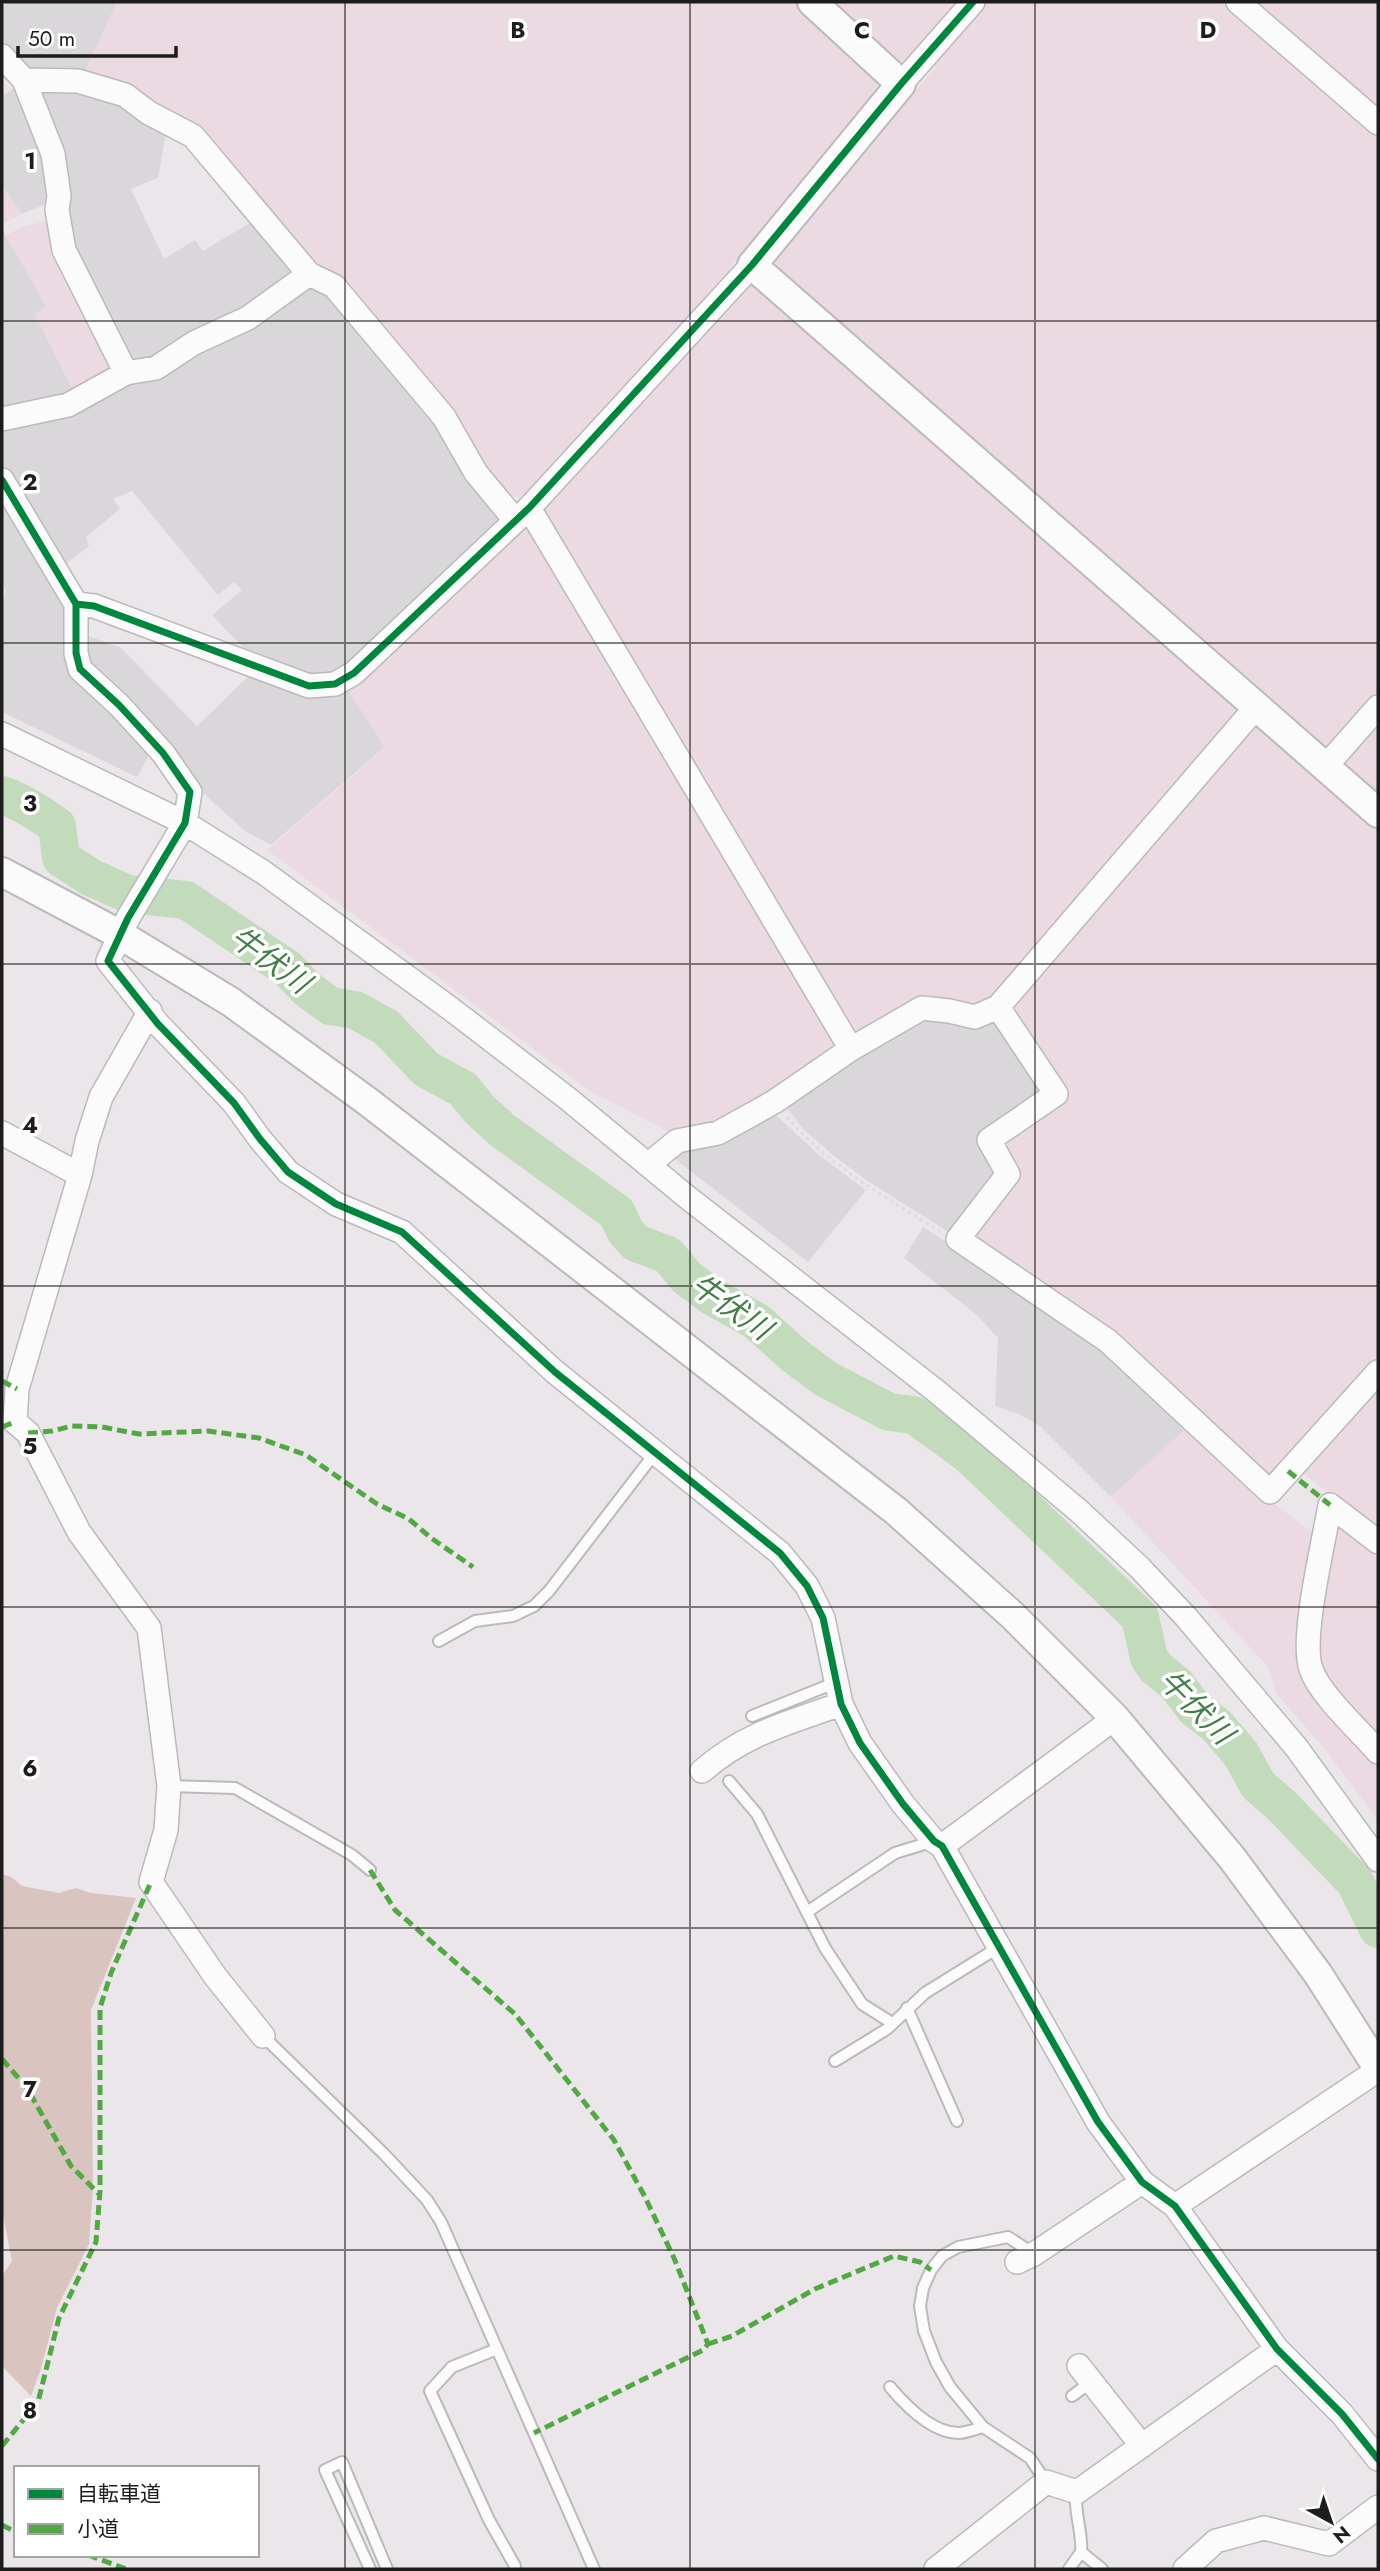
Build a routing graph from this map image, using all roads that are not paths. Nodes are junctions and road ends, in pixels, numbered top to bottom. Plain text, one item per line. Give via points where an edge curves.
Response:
1 (812, 2) edge
2 (973, 2) edge
3 (1238, 2) edge
4 (2, 56) edge
5 (24, 80) junction
6 (901, 84) junction
7 (1378, 123) edge
8 (752, 265) junction
9 (309, 274) junction
10 (125, 373) junction
11 (2, 418) edge
12 (2, 480) edge
13 (522, 514) junction
14 (76, 604) junction
15 (1257, 706) junction
16 (1378, 707) edge
17 (2, 734) edge
18 (1325, 767) junction
19 (1378, 813) edge
20 (180, 830) junction
21 (2, 872) edge
22 (123, 926) junction
23 (998, 1007) junction
24 (150, 1011) junction
25 (852, 1049) junction
26 (2, 1133) edge
27 (649, 1164) junction
28 (80, 1175) junction
29 (1378, 1372) edge
30 (655, 1453) junction
31 (1378, 1542) edge
32 (439, 1641) dead end
33 (839, 1693) junction
34 (752, 1716) dead end
35 (1115, 1718) junction
36 (1378, 1752) edge
37 (702, 1771) dead end
38 (729, 1781) dead end
39 (169, 1786) junction
40 (938, 1844) junction
41 (1378, 1860) edge
42 (370, 1870) dead end
43 (807, 1912) junction
44 (999, 1947) junction
45 (907, 2008) junction
46 (892, 2023) junction
47 (263, 2036) joint
48 (835, 2061) dead end
49 (1378, 2069) edge
50 (957, 2121) dead end
51 (1142, 2182) junction
52 (1175, 2206) junction
53 (1026, 2258) joint
54 (1277, 2348) junction
55 (497, 2349) junction
56 (1085, 2374) joint
57 (890, 2387) dead end
58 (1072, 2396) dead end
59 (983, 2427) junction
60 (1142, 2446) junction
61 (1378, 2459) edge
62 (1046, 2482) junction
63 (1077, 2492) junction
64 (1378, 2507) edge
65 (1081, 2552) junction
66 (370, 2569) edge
67 (387, 2569) edge
68 (514, 2569) edge
69 (594, 2569) edge
70 (936, 2569) edge
71 (1069, 2569) edge
72 (1102, 2569) edge
73 (1185, 2569) edge

1 - 6 street
2 - 6 street
3 - 7 street
4 - 5 street
5 - 9 street via 78,80 125,95 193,136
5 - 10 street via 53,154 64,250
6 - 8 street
8 - 13 street
8 - 15 street
9 - 10 street via 248,318 194,343 156,368
9 - 13 street via 334,286 444,417 476,473
10 - 11 street via 68,405
12 - 14 street
13 - 14 street via 354,673 335,684 309,686 94,606
13 - 25 street
14 - 20 street via 80,669 163,753 190,792
15 - 18 street
15 - 23 street
16 - 18 street
17 - 20 street
18 - 19 street
20 - 22 street
20 - 27 street via 263,872 440,1001
21 - 22 street
22 - 24 street via 108,961
22 - 35 street via 367,1101 896,1511 1012,1615
23 - 25 street via 975,1017 922,1008
23 - 29 street via 1056,1094 989,1140 1008,1174 958,1239 1108,1341 1270,1492
24 - 28 street via 100,1097
24 - 30 street via 234,1103 288,1172 336,1204 402,1232 555,1372
25 - 27 street via 774,1102 718,1133 677,1141
26 - 28 street
27 - 41 street via 936,1391 1140,1567 1296,1747
28 - 39 street via 17,1389 15,1422 28,1433 79,1532 149,1628
30 - 32 lane via 534,1606 513,1616 475,1622
30 - 33 street via 780,1553 807,1586 823,1618
31 - 36 street via 1330,1505 1308,1653 1322,1689
33 - 34 lane
33 - 37 street via 751,1736
33 - 40 street via 860,1743
35 - 40 street
35 - 49 street via 1232,1858 1318,1973
38 - 43 lane via 757,1814
39 - 42 lane via 235,1788
39 - 47 street via 166,1830 151,1882 215,1976
40 - 43 lane via 895,1853
40 - 44 street
43 - 46 lane via 862,2004
44 - 45 lane
44 - 51 street via 1098,2122
45 - 46 lane
45 - 50 lane
46 - 48 lane
47 - 55 lane via 427,2200
49 - 52 street
51 - 52 street
51 - 53 street
52 - 54 street
53 - 59 lane via 1008,2237 958,2247 942,2256 923,2288 924,2331 936,2362
54 - 60 street
54 - 61 street via 1342,2414
55 - 68 lane via 452,2367 430,2392
55 - 69 lane
56 - 58 lane
56 - 60 street
57 - 59 lane via 939,2429 961,2433
59 - 62 lane via 1030,2458
60 - 63 street
62 - 63 street
62 - 70 street
63 - 65 lane
64 - 73 street via 1329,2544 1264,2528 1216,2541
65 - 71 lane
65 - 72 lane
66 - 67 lane via 325,2470 342,2462

